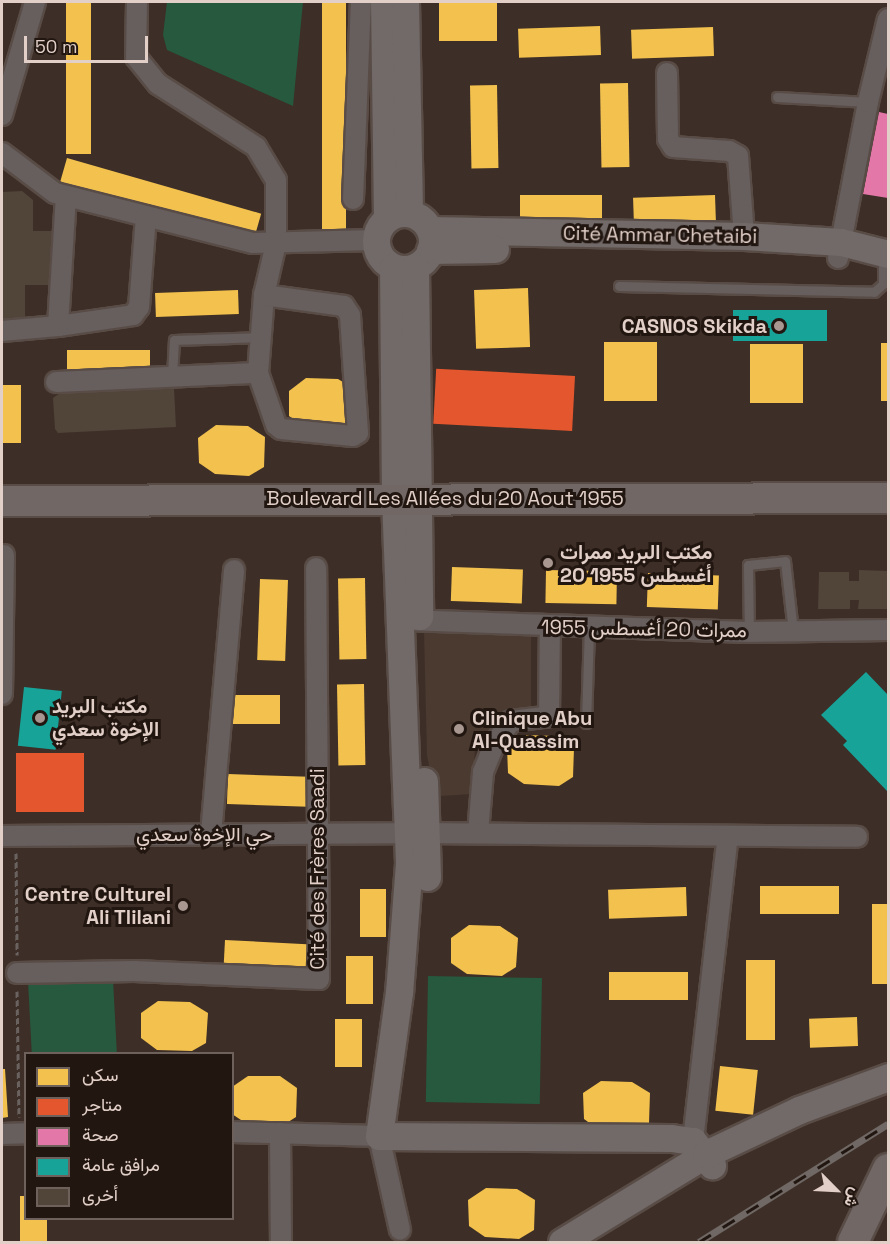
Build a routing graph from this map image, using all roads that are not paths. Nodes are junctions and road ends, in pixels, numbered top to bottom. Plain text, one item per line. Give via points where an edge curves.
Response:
1 (35, 2) edge
2 (136, 2) edge
3 (361, 2) edge
4 (384, 2) edge
5 (405, 2) edge
6 (888, 19) edge
7 (667, 73) dead end
8 (777, 97) dead end
9 (868, 102) junction
10 (2, 115) edge
11 (2, 153) edge
12 (66, 196) junction
13 (353, 200) dead end
14 (146, 216) junction
15 (390, 223) junction
16 (744, 236) junction
17 (276, 243) junction
18 (839, 250) junction
19 (417, 254) junction
20 (887, 263) edge
21 (619, 286) dead end
22 (264, 294) junction
23 (58, 326) junction
24 (2, 331) edge
25 (263, 337) junction
26 (258, 373) junction
27 (172, 377) junction
28 (56, 382) dead end
29 (888, 485) edge
30 (2, 487) edge
31 (405, 491) junction
32 (888, 498) edge
33 (2, 501) edge
34 (3, 555) dead end
35 (316, 568) dead end
36 (234, 570) dead end
37 (410, 620) junction
38 (589, 626) junction
39 (550, 627) junction
40 (888, 630) edge
41 (793, 631) junction
42 (749, 632) junction
43 (2, 694) edge
44 (586, 723) dead end
45 (318, 833) junction
46 (416, 833) junction
47 (478, 833) junction
48 (211, 834) junction
49 (2, 836) edge
50 (728, 836) junction
51 (857, 837) dead end
52 (17, 973) dead end
53 (888, 1077) edge
54 (234, 1132) edge
55 (280, 1133) junction
56 (2, 1134) edge
57 (24, 1134) edge
58 (389, 1136) junction
59 (704, 1153) junction
60 (885, 1177) edge
61 (400, 1230) dead end
62 (281, 1242) edge
63 (562, 1242) edge
64 (586, 1242) edge
65 (853, 1242) edge

1 - 10 street
2 - 17 street via 136,57 158,84 256,147 276,180
3 - 13 street
4 - 15 main road
5 - 15 main road
6 - 9 street
7 - 16 street via 668,139 673,147 729,151 738,156
8 - 9 lane
9 - 18 street
11 - 12 street via 55,193
12 - 14 street
12 - 23 street
14 - 17 street via 253,243
14 - 23 street via 139,307 133,315
15 - 17 street
15 - 19 main road via 422,219
15 - 19 main road via 380,256
16 - 18 main road, Cité Ammar Chetaibi
16 - 19 main road, Cité Ammar Chetaibi
17 - 22 street
18 - 19 main road, Cité Ammar Chetaibi
18 - 20 main road, Cité Ammar Chetaibi
19 - 31 main road
20 - 21 lane via 883,284 874,292
22 - 25 street
22 - 26 street via 344,306 350,315 358,433 353,436 280,429
23 - 24 street
25 - 26 street
25 - 27 lane via 174,340
26 - 27 street
27 - 28 street
29 - 31 main road, Boulevard Les Allées du 20 Aout 1955
30 - 31 main road, Boulevard Les Allées du 20 Aout 1955
31 - 32 main road, Boulevard Les Allées du 20 Aout 1955
31 - 33 main road, Boulevard Les Allées du 20 Aout 1955
31 - 37 main road
34 - 43 street
35 - 45 street, Cité des Frères Saadi
36 - 48 street
37 - 39 street, ممرات 20 أغسطس 1955
37 - 46 main road
38 - 39 street, ممرات 20 أغسطس 1955
38 - 42 street, ممرات 20 أغسطس 1955
38 - 44 lane
39 - 47 street via 549,716 511,721 495,743 483,772
40 - 41 street, ممرات 20 أغسطس 1955
41 - 42 street, ممرات 20 أغسطس 1955
41 - 42 lane via 785,561 748,565
45 - 46 street, حي الإخوة سعدي
45 - 48 street, حي الإخوة سعدي
45 - 52 street, Cité des Frères Saadi via 320,979 134,971
46 - 47 street
46 - 58 main road
47 - 50 street
48 - 49 street, حي الإخوة سعدي
50 - 51 street
50 - 59 street
53 - 59 main road
54 - 55 street
55 - 58 street
55 - 62 street
56 - 57 street
58 - 59 main road
58 - 61 street
59 - 63 main road
59 - 64 main road
60 - 65 main road

